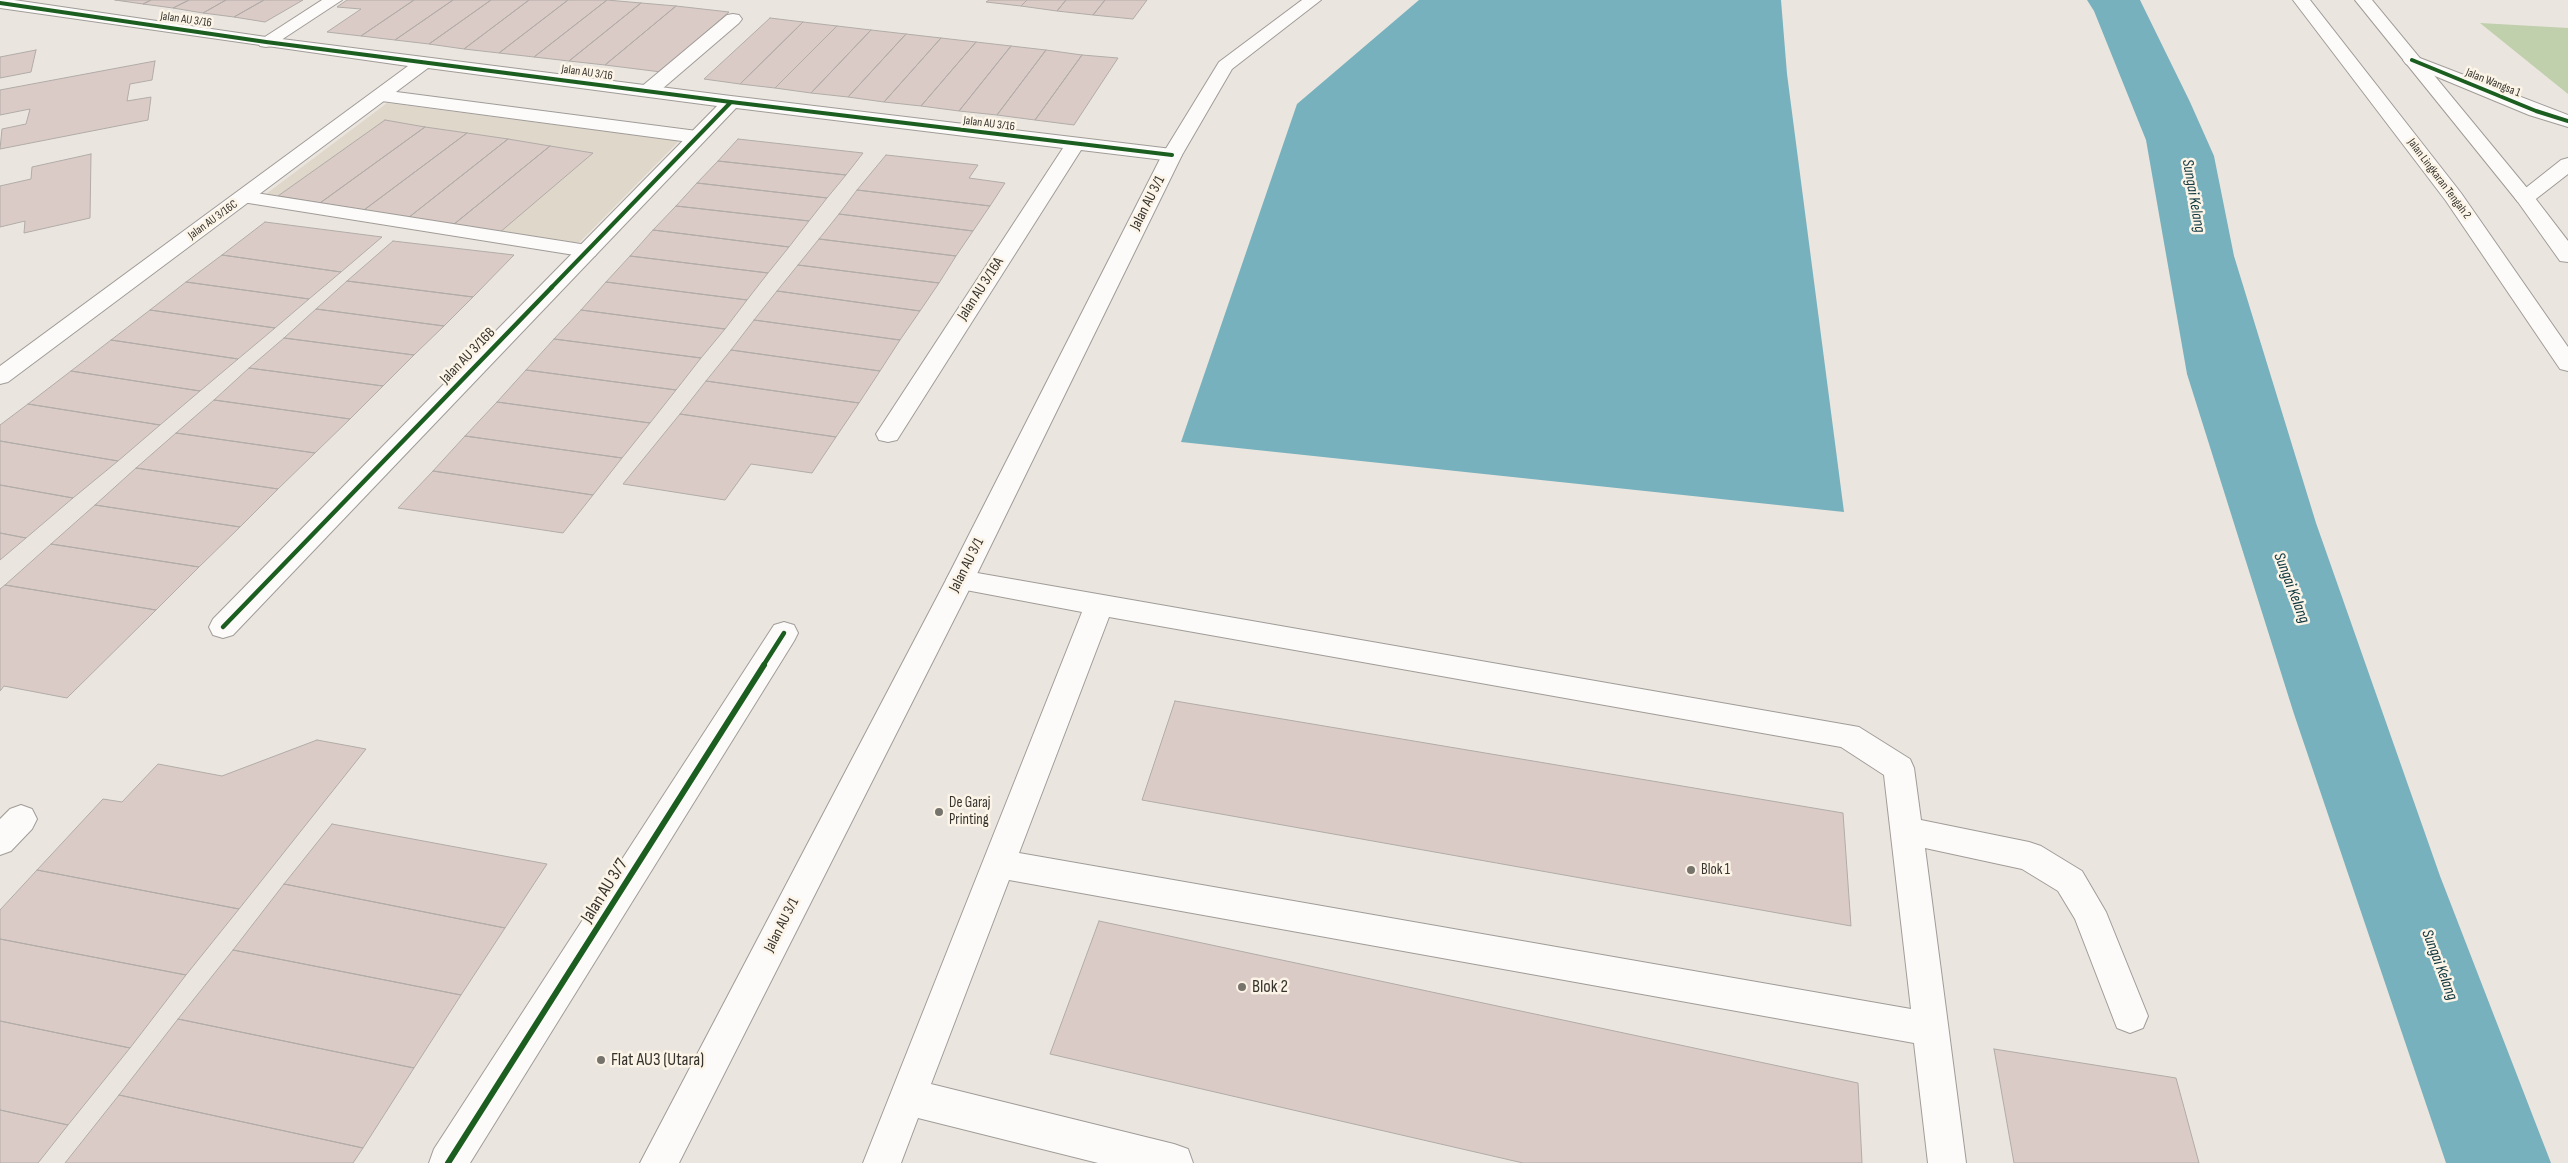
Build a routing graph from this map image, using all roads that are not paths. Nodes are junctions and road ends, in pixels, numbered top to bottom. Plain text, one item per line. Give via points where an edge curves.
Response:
1 (334, 0) edge
2 (1313, 0) edge
3 (2301, 0) edge
4 (2363, 0) edge
5 (0, 3) edge
6 (733, 19) dead end
7 (266, 42) junction
8 (2412, 60) junction
9 (425, 62) junction
10 (648, 91) junction
11 (381, 96) junction
12 (731, 102) junction
13 (2568, 121) edge
14 (697, 137) junction
15 (1075, 144) junction
16 (1172, 155) junction
17 (2568, 164) edge
18 (243, 197) junction
19 (2525, 198) junction
20 (587, 251) junction
21 (2568, 256) edge
22 (2568, 364) edge
23 (0, 376) edge
24 (888, 434) dead end
25 (960, 580) junction
26 (1099, 605) junction
27 (223, 627) dead end
28 (784, 633) dead end
29 (1907, 831) junction
30 (998, 864) junction
31 (2130, 1016) dead end
32 (1930, 1029) junction
33 (908, 1097) junction
34 (448, 1163) edge
35 (659, 1163) edge
36 (882, 1163) edge
37 (1174, 1163) edge
38 (1947, 1163) edge

1 - 7 main road
2 - 16 main road, Jalan AU 3/1 via 1225,66
3 - 22 main road, Jalan Lingkaran Tengah 2 via 2454,197
4 - 8 main road
5 - 7 main road, Jalan AU 3/16
6 - 10 main road
7 - 9 main road, Jalan AU 3/16
8 - 13 main road, Jalan Wangsa 1
8 - 19 main road
9 - 10 main road, Jalan AU 3/16
9 - 11 main road, Jalan AU 3/16C
10 - 12 main road, Jalan AU 3/16
11 - 14 main road
11 - 18 main road, Jalan AU 3/16C
12 - 14 main road, Jalan AU 3/16B
12 - 15 main road, Jalan AU 3/16
14 - 20 main road, Jalan AU 3/16B
15 - 16 main road, Jalan AU 3/16
15 - 24 main road, Jalan AU 3/16A
16 - 25 main road, Jalan AU 3/1
17 - 19 main road
18 - 20 main road
18 - 23 main road, Jalan AU 3/16C
19 - 21 main road
20 - 27 main road, Jalan AU 3/16B
25 - 26 main road
25 - 35 main road, Jalan AU 3/1
26 - 29 main road via 1848,736 1899,768
26 - 30 main road
28 - 34 main road, Jalan AU 3/7
29 - 31 main road via 2029,856 2070,881 2089,912
29 - 32 main road
30 - 32 main road
30 - 33 main road
32 - 38 main road
33 - 36 main road
33 - 37 main road

